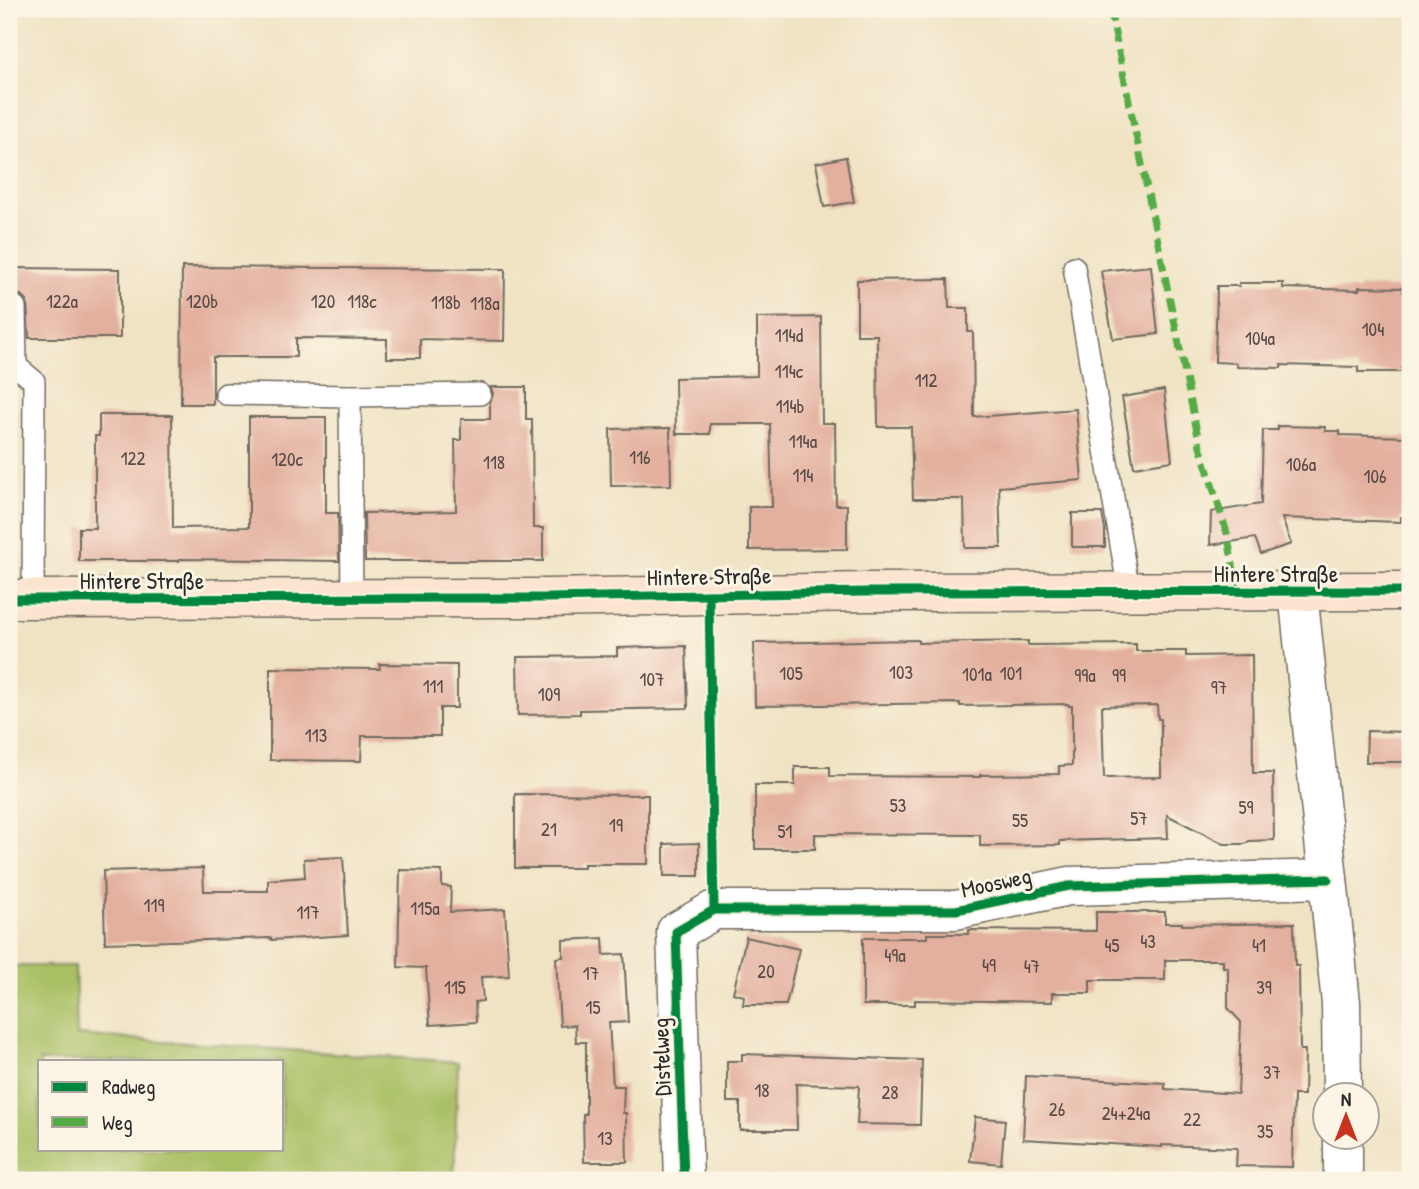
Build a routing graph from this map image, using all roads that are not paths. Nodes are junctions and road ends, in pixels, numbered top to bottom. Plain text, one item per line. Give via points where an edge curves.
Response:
1 (1074, 267) dead end
2 (12, 307) edge
3 (226, 394) dead end
4 (480, 394) dead end
5 (350, 396) junction
6 (1410, 591) edge
7 (1129, 592) junction
8 (1298, 592) junction
9 (21, 599) edge
10 (352, 599) junction
11 (1328, 879) junction
12 (676, 932) joint
13 (1342, 1080) edge
14 (1343, 1150) edge
15 (684, 1180) edge
16 (1343, 1180) edge

1 - 7 lane
2 - 9 lane, Hintere Straße via 16,366 34,382
3 - 5 lane
4 - 5 lane
5 - 10 lane
6 - 8 street, Hintere Straße
7 - 8 street, Hintere Straße
7 - 10 street, Hintere Straße
8 - 11 street
9 - 10 street, Hintere Straße
11 - 12 street, Moosweg via 1069,886 956,910 714,910
11 - 13 street via 1341,1003
12 - 15 street, Distelweg
14 - 16 street

